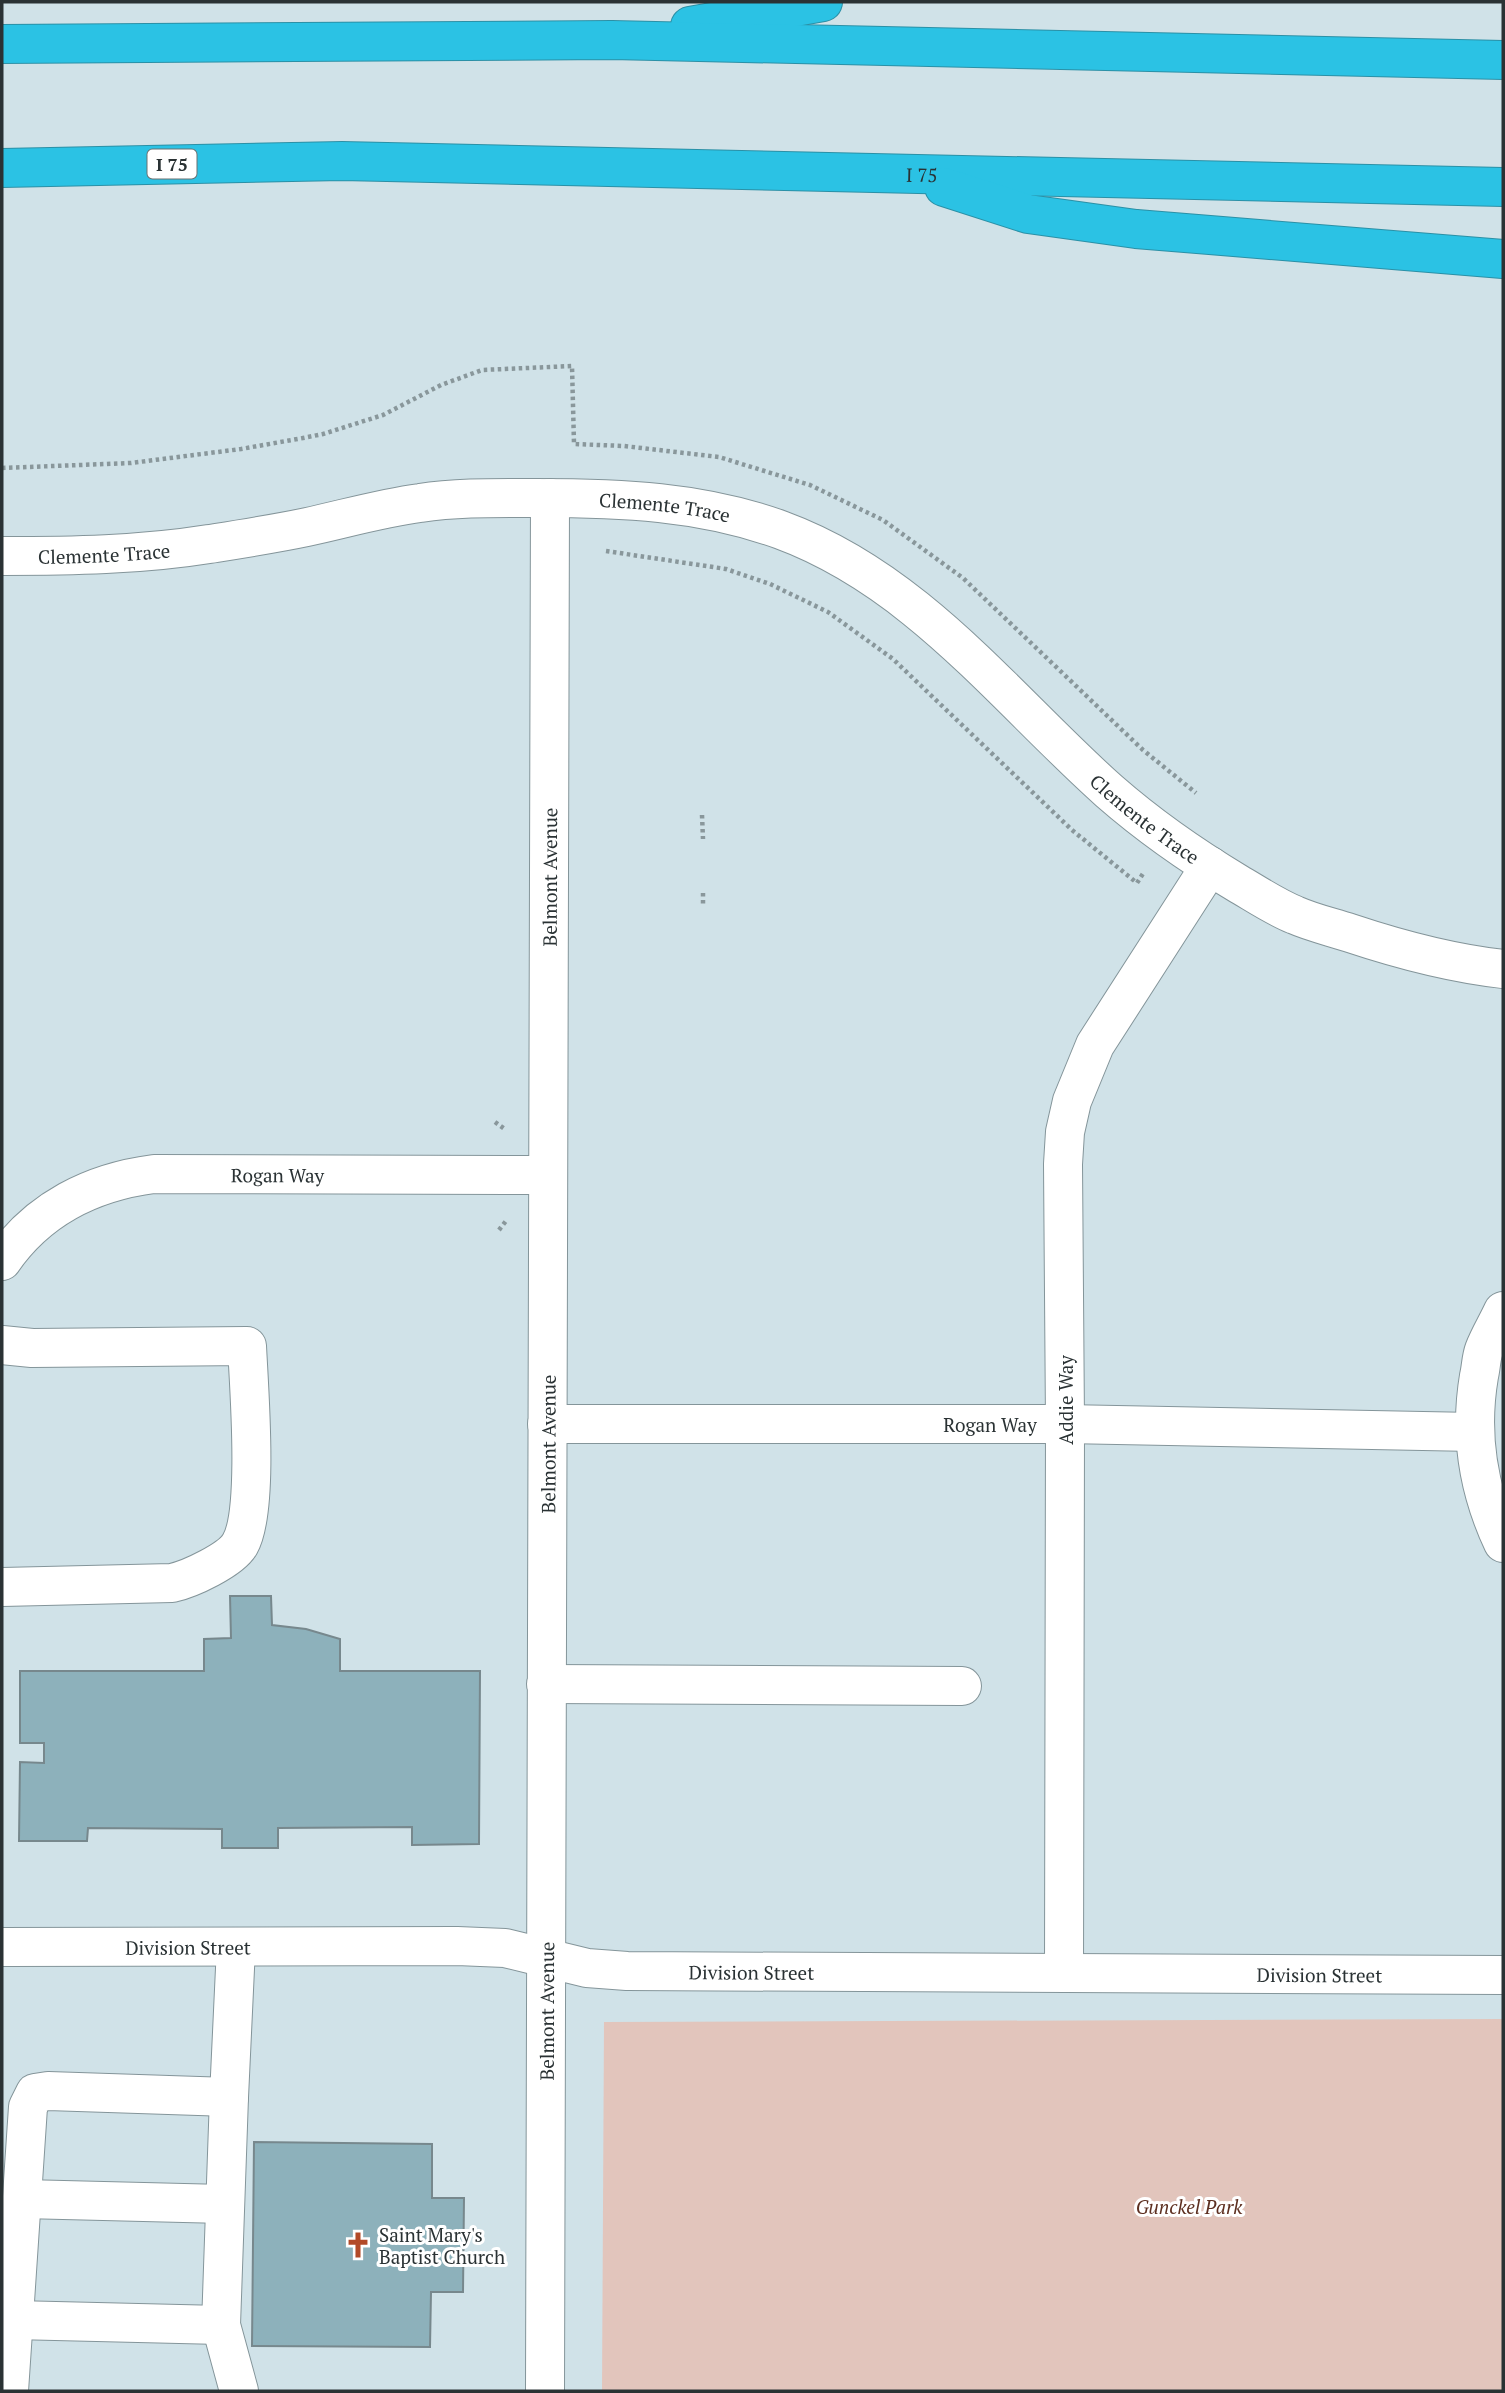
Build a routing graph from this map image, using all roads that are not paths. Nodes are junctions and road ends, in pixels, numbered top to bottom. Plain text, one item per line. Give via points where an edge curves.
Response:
1 (823, 2) edge
2 (612, 40) junction
3 (2, 44) edge
4 (1503, 61) edge
5 (2, 168) edge
6 (902, 174) junction
7 (1503, 187) edge
8 (1503, 259) edge
9 (550, 498) junction
10 (2, 556) edge
11 (1210, 866) junction
12 (1503, 969) edge
13 (548, 1175) junction
14 (13, 1247) edge
15 (1503, 1311) edge
16 (2, 1345) edge
17 (547, 1424) junction
18 (1065, 1424) junction
19 (1474, 1432) junction
20 (1503, 1544) edge
21 (2, 1587) edge
22 (546, 1684) junction
23 (962, 1686) dead end
24 (2, 1947) edge
25 (236, 1947) junction
26 (546, 1958) junction
27 (1064, 1973) junction
28 (1503, 1975) edge
29 (229, 2096) junction
30 (23, 2199) junction
31 (224, 2204) junction
32 (14, 2320) junction
33 (220, 2325) junction
34 (9, 2391) edge
35 (239, 2391) edge
36 (545, 2391) edge

1 - 2 highway
2 - 3 highway
2 - 4 highway
5 - 6 highway, I 75 / I 75 via 342,161
6 - 7 highway, I 75
6 - 8 highway via 1028,214 1136,229
9 - 10 street, Clemente Trace via 421,503 189,547
9 - 11 street, Clemente Trace via 640,499 709,509 791,534 856,566 945,632 1108,790
9 - 13 street, Belmont Avenue
11 - 12 street, Clemente Trace via 1294,915 1405,951
11 - 18 street, Addie Way via 1095,1045 1072,1101 1063,1164
13 - 14 street, Rogan Way via 129,1177 63,1203
13 - 17 street, Belmont Avenue
15 - 19 street via 1484,1352
16 - 21 street via 247,1346 250,1515 240,1545 188,1580
17 - 18 street, Rogan Way
17 - 22 street, Belmont Avenue
18 - 19 street, Rogan Way
18 - 27 street, Addie Way
19 - 20 street via 1479,1478
22 - 23 street
22 - 26 street, Belmont Avenue
24 - 25 street, Division Street
25 - 26 street, Division Street via 457,1946 505,1948
25 - 29 street
26 - 27 street, Division Street via 627,1971
26 - 36 street, Belmont Avenue
27 - 28 street, Division Street
29 - 30 street via 35,2093 28,2107
29 - 31 street
30 - 31 street
30 - 32 street
31 - 33 street
32 - 33 street
32 - 34 street
33 - 35 street

